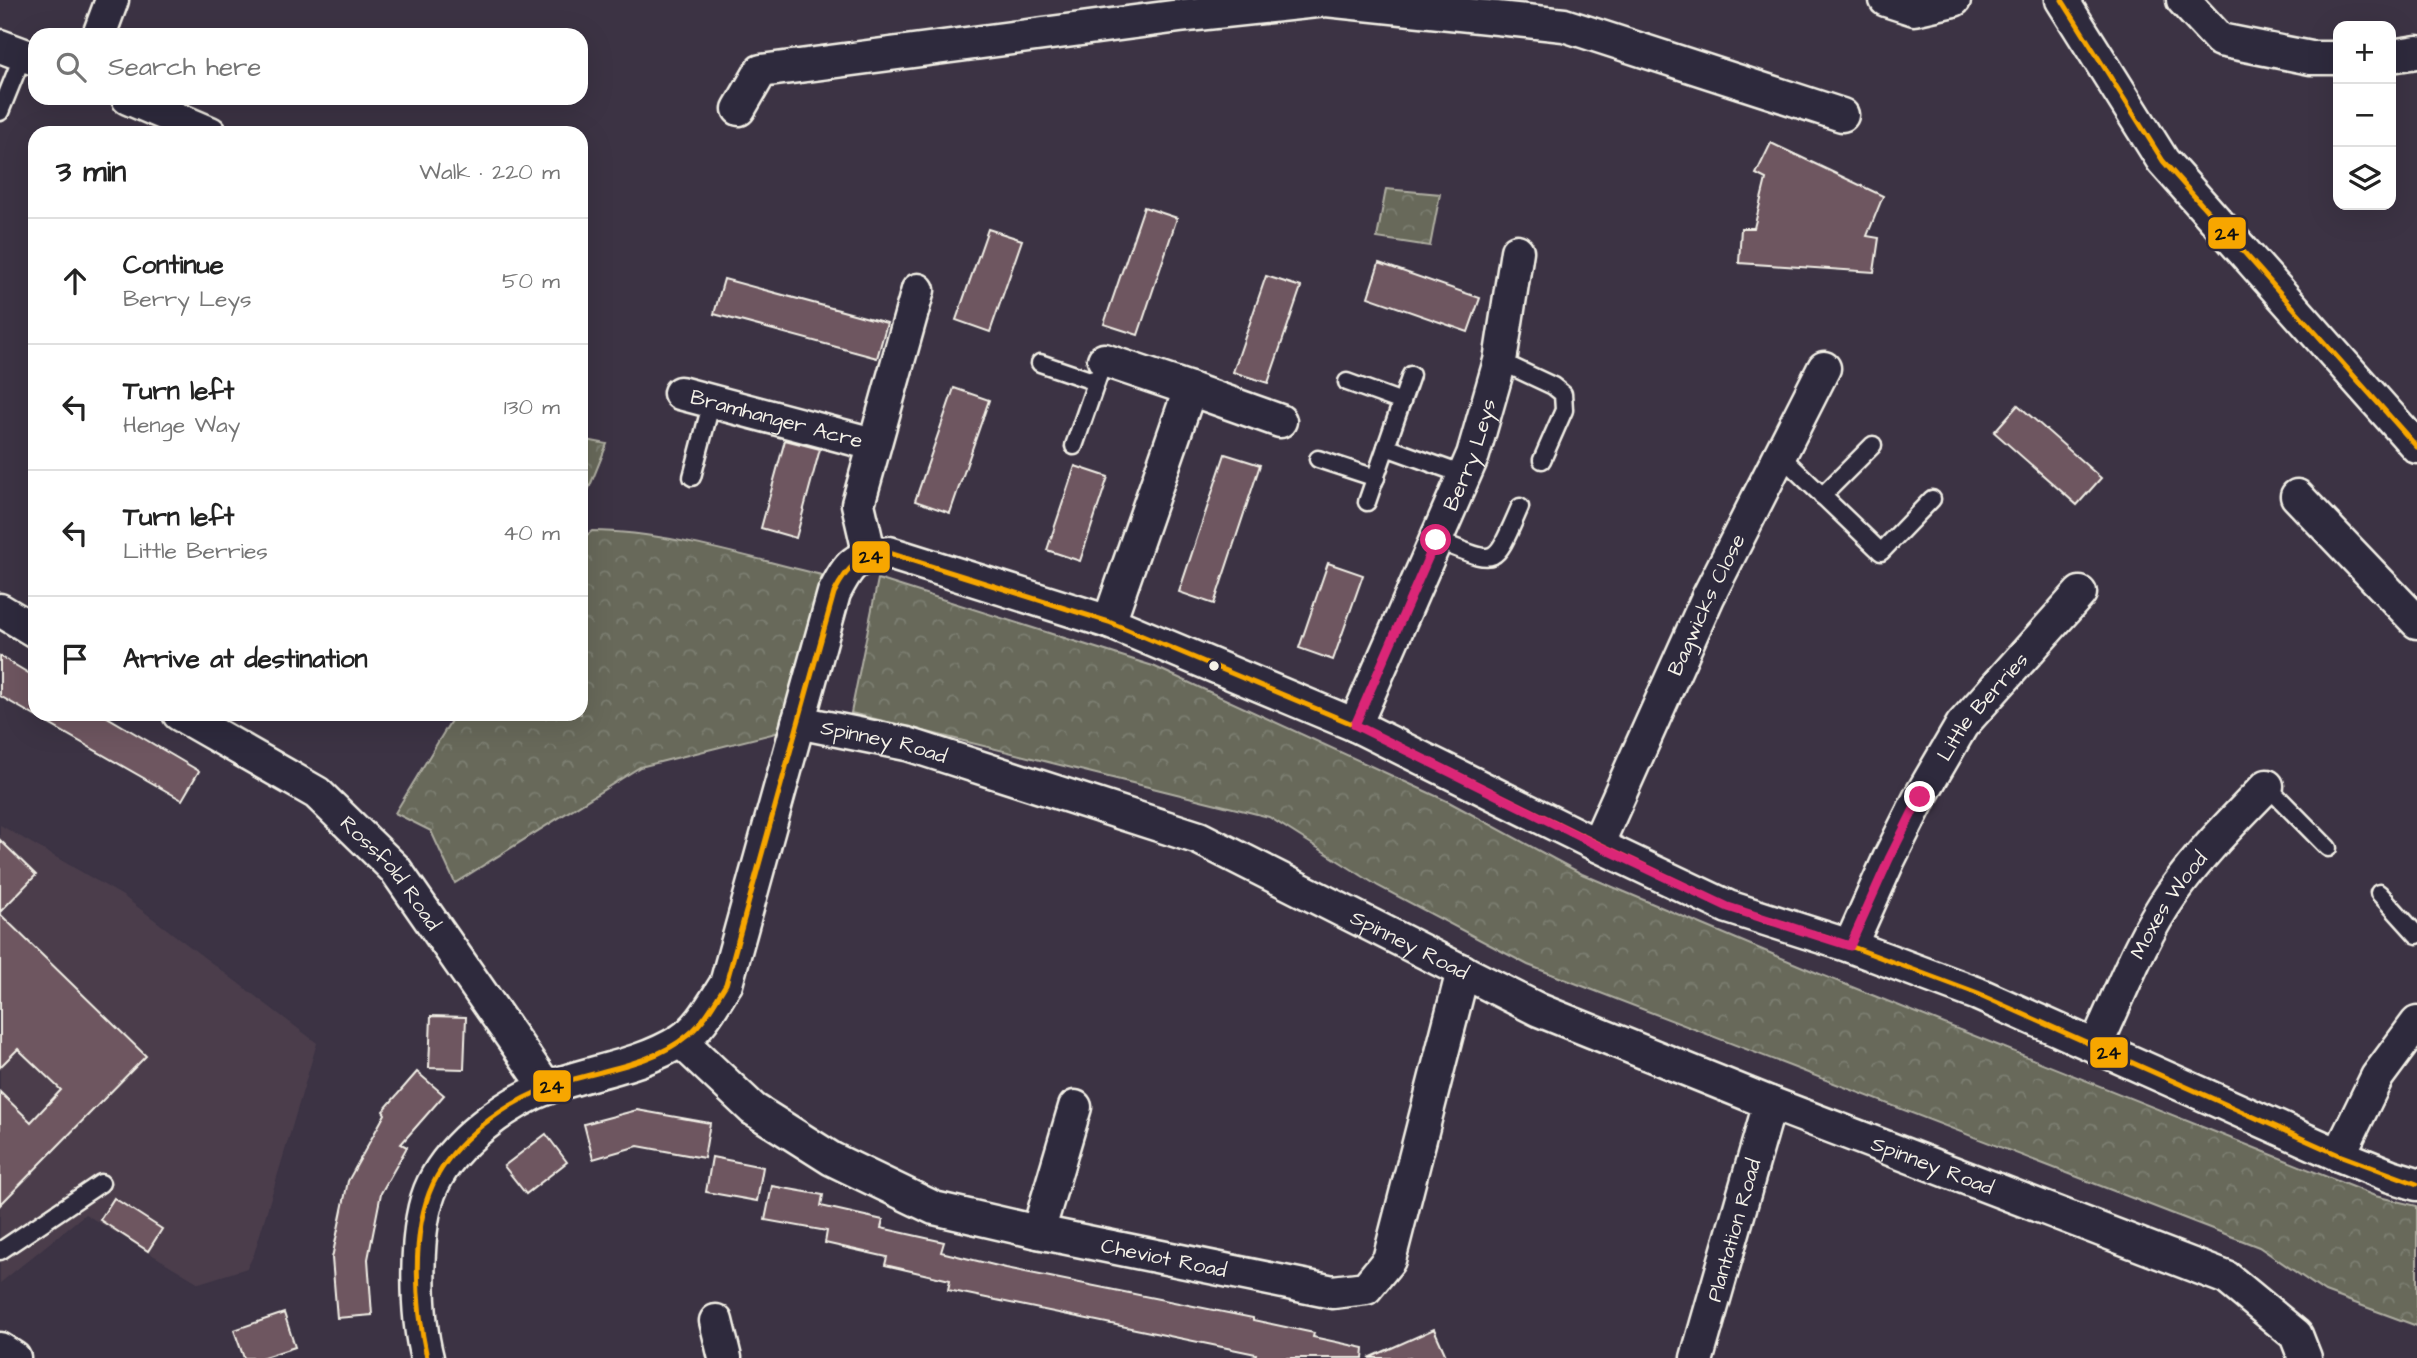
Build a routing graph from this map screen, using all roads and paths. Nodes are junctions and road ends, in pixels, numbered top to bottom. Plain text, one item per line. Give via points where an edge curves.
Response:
1 (112, 0) edge
2 (1326, 0) edge
3 (1886, 0) edge
4 (1954, 0) edge
5 (2063, 0) edge
6 (2183, 0) edge
7 (102, 28) edge
8 (2417, 52) edge
9 (19, 53) edge
10 (2396, 55) edge
11 (2333, 58) edge
12 (144, 105) edge
13 (739, 108) dead end
14 (0, 113) edge
15 (1842, 115) dead end
16 (194, 126) edge
17 (1517, 251) dead end
18 (918, 290) dead end
19 (1500, 361) junction
20 (1040, 363) dead end
21 (1824, 368) dead end
22 (1100, 371) junction
23 (1411, 375) dead end
24 (1346, 382) dead end
25 (1190, 389) junction
26 (680, 393) dead end
27 (712, 401) junction
28 (1402, 402) junction
29 (1280, 421) dead end
30 (873, 444) junction
31 (1873, 445) dead end
32 (1074, 446) dead end
33 (1386, 447) junction
34 (2417, 447) edge
35 (1780, 455) junction
36 (1318, 459) dead end
37 (1542, 460) dead end
38 (1464, 475) junction
39 (692, 477) dead end
40 (1376, 478) junction
41 (1822, 496) junction
42 (2298, 496) dead end
43 (1932, 499) dead end
44 (1367, 502) dead end
45 (1520, 507) dead end
46 (1436, 540) junction
47 (870, 556) junction
48 (2080, 593) dead end
49 (0, 610) edge
50 (1109, 622) junction
51 (2417, 622) edge
52 (28, 627) edge
53 (191, 721) edge
54 (798, 722) junction
55 (1355, 725) junction
56 (2267, 786) joint
57 (1597, 845) junction
58 (2328, 848) dead end
59 (2379, 892) dead end
60 (2417, 935) edge
61 (1850, 946) junction
62 (1463, 971) junction
63 (2417, 1023) edge
64 (681, 1041) junction
65 (2096, 1045) junction
66 (547, 1088) junction
67 (1770, 1103) junction
68 (1076, 1107) dead end
69 (2339, 1155) junction
70 (101, 1183) dead end
71 (2417, 1184) edge
72 (1038, 1232) junction
73 (0, 1251) edge
74 (716, 1321) dead end
75 (0, 1349) edge
76 (422, 1357) edge
77 (14, 1358) edge
78 (725, 1358) edge
79 (1697, 1358) edge
80 (2305, 1358) edge

1 - 7 street
2 - 13 street via 761,71
2 - 15 street via 1564,24
3 - 4 street via 1914,9
5 - 34 street via 2163,161
6 - 11 street via 2220,40
8 - 10 street
9 - 14 lane
12 - 16 street
17 - 19 street, Berry Leys
18 - 30 street, Bramhanger Acre
19 - 37 lane via 1563,394 1564,410
19 - 38 street, Berry Leys
20 - 22 lane
21 - 35 street, Bagwicks Close
22 - 25 street
22 - 32 lane
23 - 28 lane
24 - 28 lane
25 - 29 street
25 - 50 street
26 - 27 street, Bramhanger Acre
27 - 30 street, Bramhanger Acre
27 - 39 lane
28 - 33 lane
30 - 47 street, Bramhanger Acre via 858,504
31 - 41 lane
33 - 38 lane
33 - 40 lane
35 - 41 lane
35 - 57 street, Bagwicks Close via 1708,597
36 - 40 lane
38 - 46 street, Berry Leys
40 - 44 lane
41 - 43 lane via 1881,552
42 - 51 street
45 - 46 lane via 1493,558
46 - 55 street, Berry Leys
47 - 50 street via 889,553
47 - 54 street via 848,566 834,593
48 - 61 street, Little Berries via 1962,725 1914,809
49 - 52 street
50 - 55 street
53 - 66 street, Rossfold Road via 317,793 395,869
54 - 62 street, Spinney Road via 907,744 1199,838
54 - 64 street, Spinney Road via 726,984 701,1022
55 - 57 street
56 - 58 lane
56 - 65 street, Moxes Wood via 2207,847 2169,897
57 - 61 street via 1728,907
59 - 60 lane
61 - 65 street
62 - 67 street, Spinney Road via 1539,1010
62 - 72 street, Cheviot Road via 1389,1260 1366,1288 1333,1292
63 - 69 street via 2377,1077
64 - 66 street via 653,1055
64 - 72 street, Cheviot Road via 753,1110 832,1159 934,1208
65 - 69 street
66 - 76 street via 488,1120 453,1154 432,1185 420,1233
67 - 79 street, Plantation Road
67 - 80 street, Spinney Road via 2227,1278 2296,1335
68 - 72 street
69 - 71 street
70 - 73 lane
74 - 78 street
75 - 77 street

